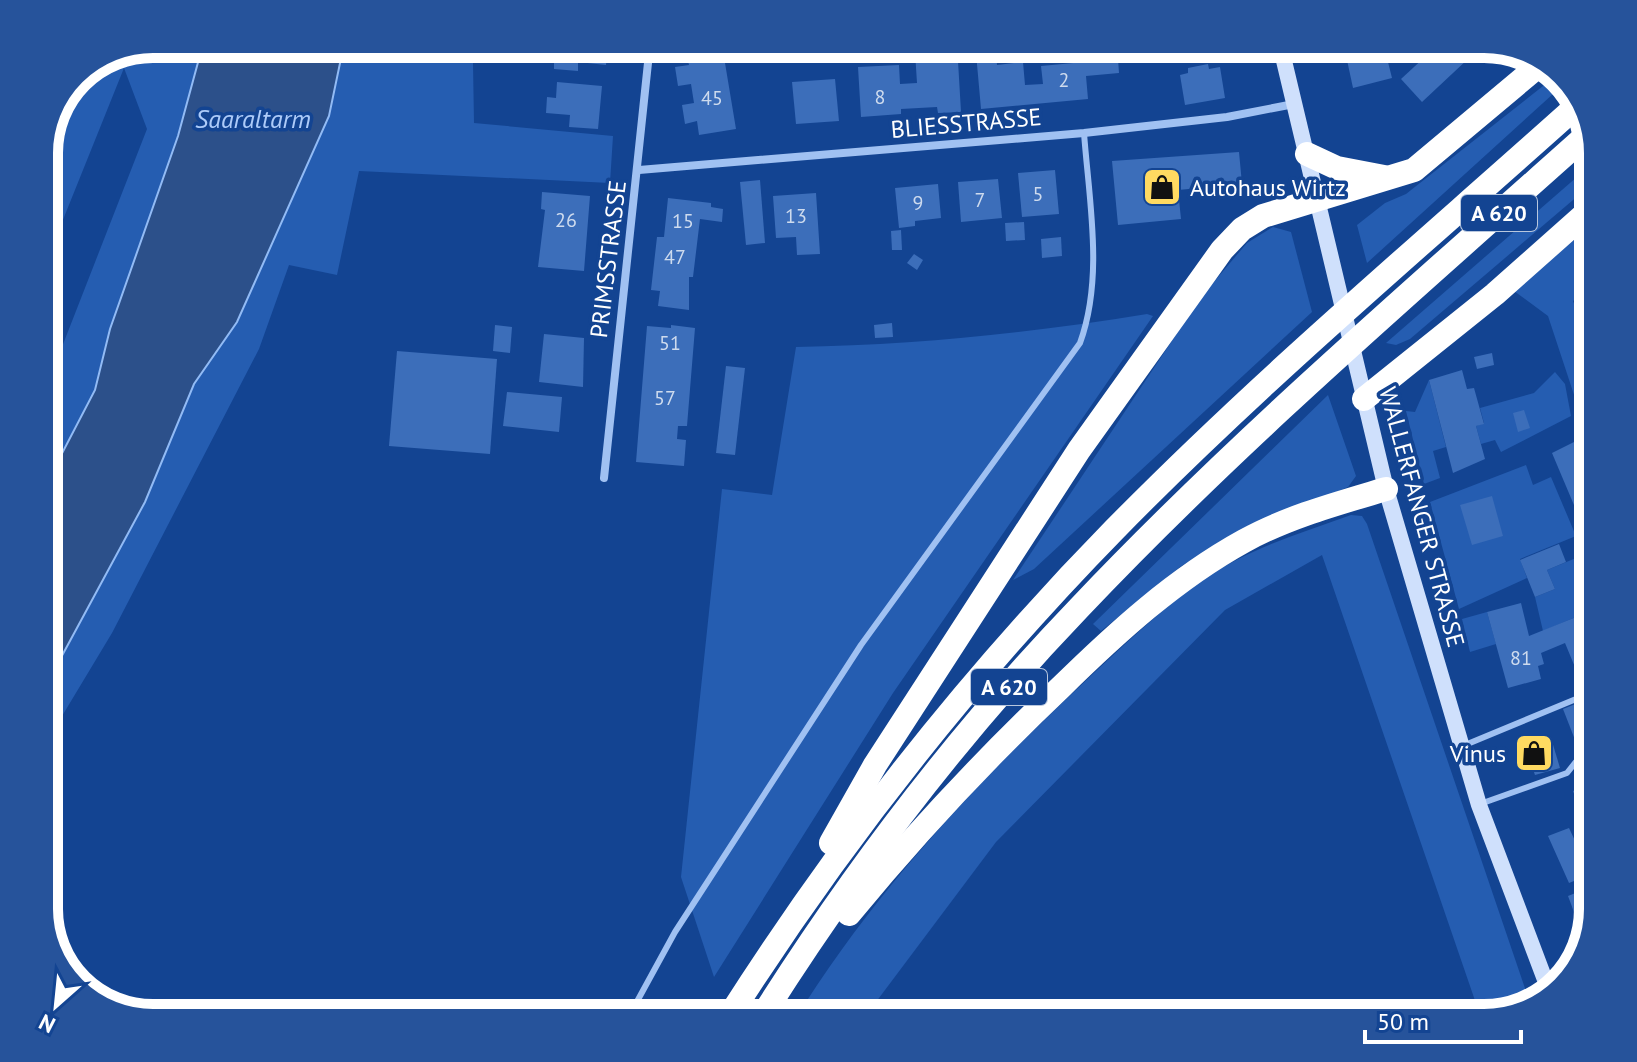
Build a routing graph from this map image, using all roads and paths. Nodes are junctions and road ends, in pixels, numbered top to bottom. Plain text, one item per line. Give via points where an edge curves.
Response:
1 (649, 58) edge
2 (1284, 58) edge
3 (1532, 71) edge
4 (1295, 104) junction
5 (1570, 112) edge
6 (1084, 133) junction
7 (1578, 143) edge
8 (1307, 154) junction
9 (639, 170) junction
10 (1395, 177) junction
11 (1317, 198) junction
12 (1579, 219) edge
13 (1364, 399) junction
14 (604, 478) dead end
15 (1386, 489) junction
16 (1579, 698) edge
17 (1462, 746) junction
18 (1579, 758) edge
19 (1479, 805) junction
20 (774, 947) junction
21 (1545, 981) edge
22 (636, 1004) edge
23 (737, 1004) edge
24 (772, 1004) edge
25 (775, 1004) edge

1 - 9 street, PRIMSSTRASSE
2 - 4 main road, WALLERFANGER STRASSE
3 - 10 highway via 1428,160
4 - 6 street, BLIESSTRASSE
4 - 8 main road, WALLERFANGER STRASSE
5 - 20 highway, A 620 via 1292,361 1115,529 905,766
6 - 9 street, BLIESSTRASSE
6 - 22 lane via 1094,281 1080,343 861,645 675,932
7 - 24 highway, A 620 via 1300,393 1129,555 1025,666 874,854
8 - 10 highway via 1360,174
8 - 11 main road, WALLERFANGER STRASSE
9 - 14 street, PRIMSSTRASSE
10 - 11 highway
11 - 13 main road, WALLERFANGER STRASSE
11 - 20 highway via 1242,229 1194,285 924,687
12 - 13 highway
13 - 15 main road, WALLERFANGER STRASSE
15 - 17 main road, WALLERFANGER STRASSE
15 - 25 highway via 1248,538 1161,596 961,784
16 - 17 lane
17 - 19 main road, WALLERFANGER STRASSE
18 - 19 lane via 1567,773
19 - 21 main road, WALLERFANGER STRASSE
20 - 23 highway, A 620

